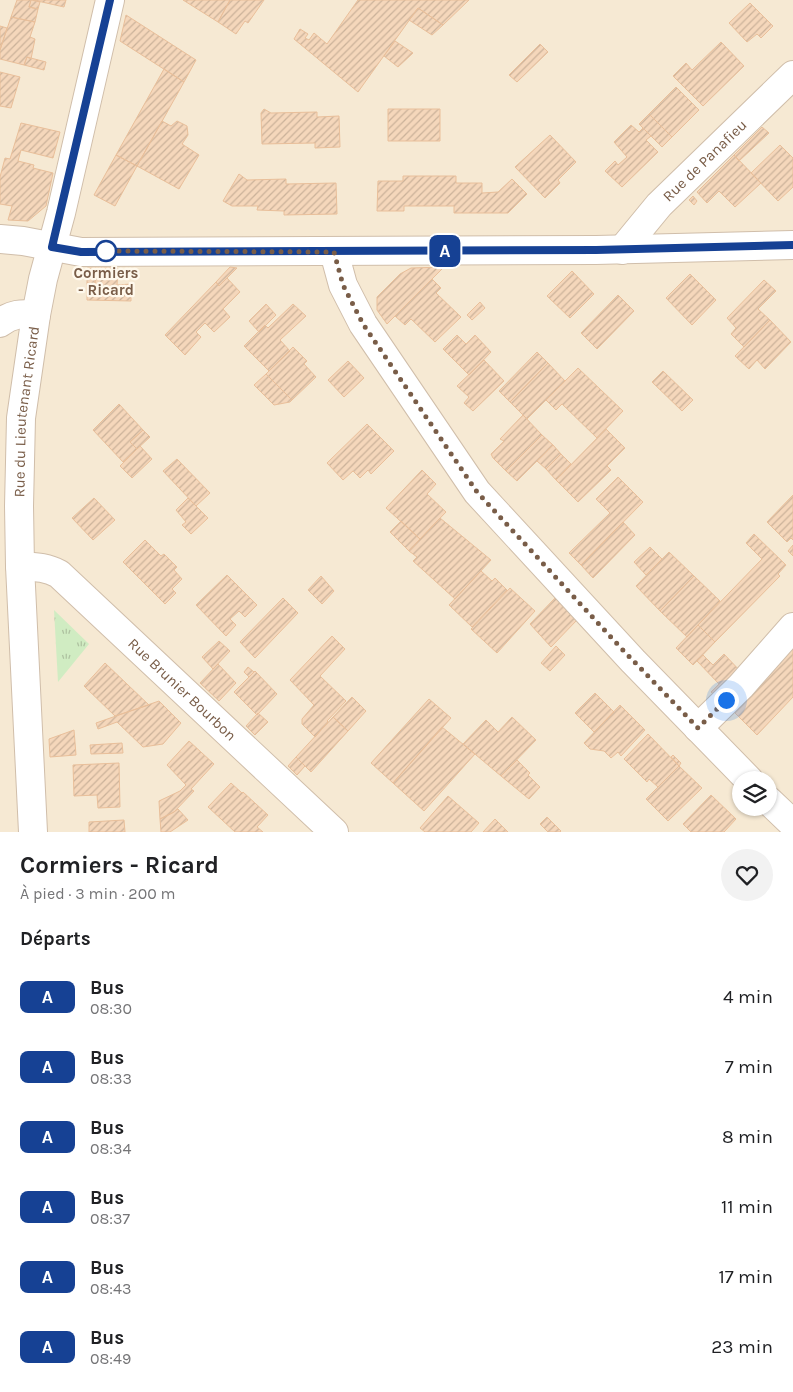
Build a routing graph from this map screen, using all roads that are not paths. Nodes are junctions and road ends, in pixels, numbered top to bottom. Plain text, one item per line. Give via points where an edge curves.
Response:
1 (110, 0) edge
2 (793, 75) edge
3 (0, 240) edge
4 (793, 245) edge
5 (52, 247) junction
6 (622, 250) junction
7 (334, 252) junction
8 (36, 315) junction
9 (0, 323) edge
10 (20, 566) junction
11 (793, 627) edge
12 (698, 728) junction
13 (740, 771) edge
14 (777, 808) edge
15 (793, 824) edge
16 (33, 832) edge
17 (334, 832) edge

1 - 5 street, Rue du Lieutenant Ricard
2 - 6 street, Rue de Panafieu via 659,206
3 - 5 street
4 - 6 street
5 - 7 street via 81,252
5 - 8 street, Rue du Lieutenant Ricard
6 - 7 street
7 - 12 street via 343,285 363,324 477,492
8 - 9 street via 22,313
8 - 10 street, Rue du Lieutenant Ricard via 21,418
10 - 16 street, Rue du Lieutenant Ricard
10 - 17 street, Rue Brunier Bourbon via 41,567 59,574
11 - 12 street via 741,686
12 - 13 street
14 - 15 street

